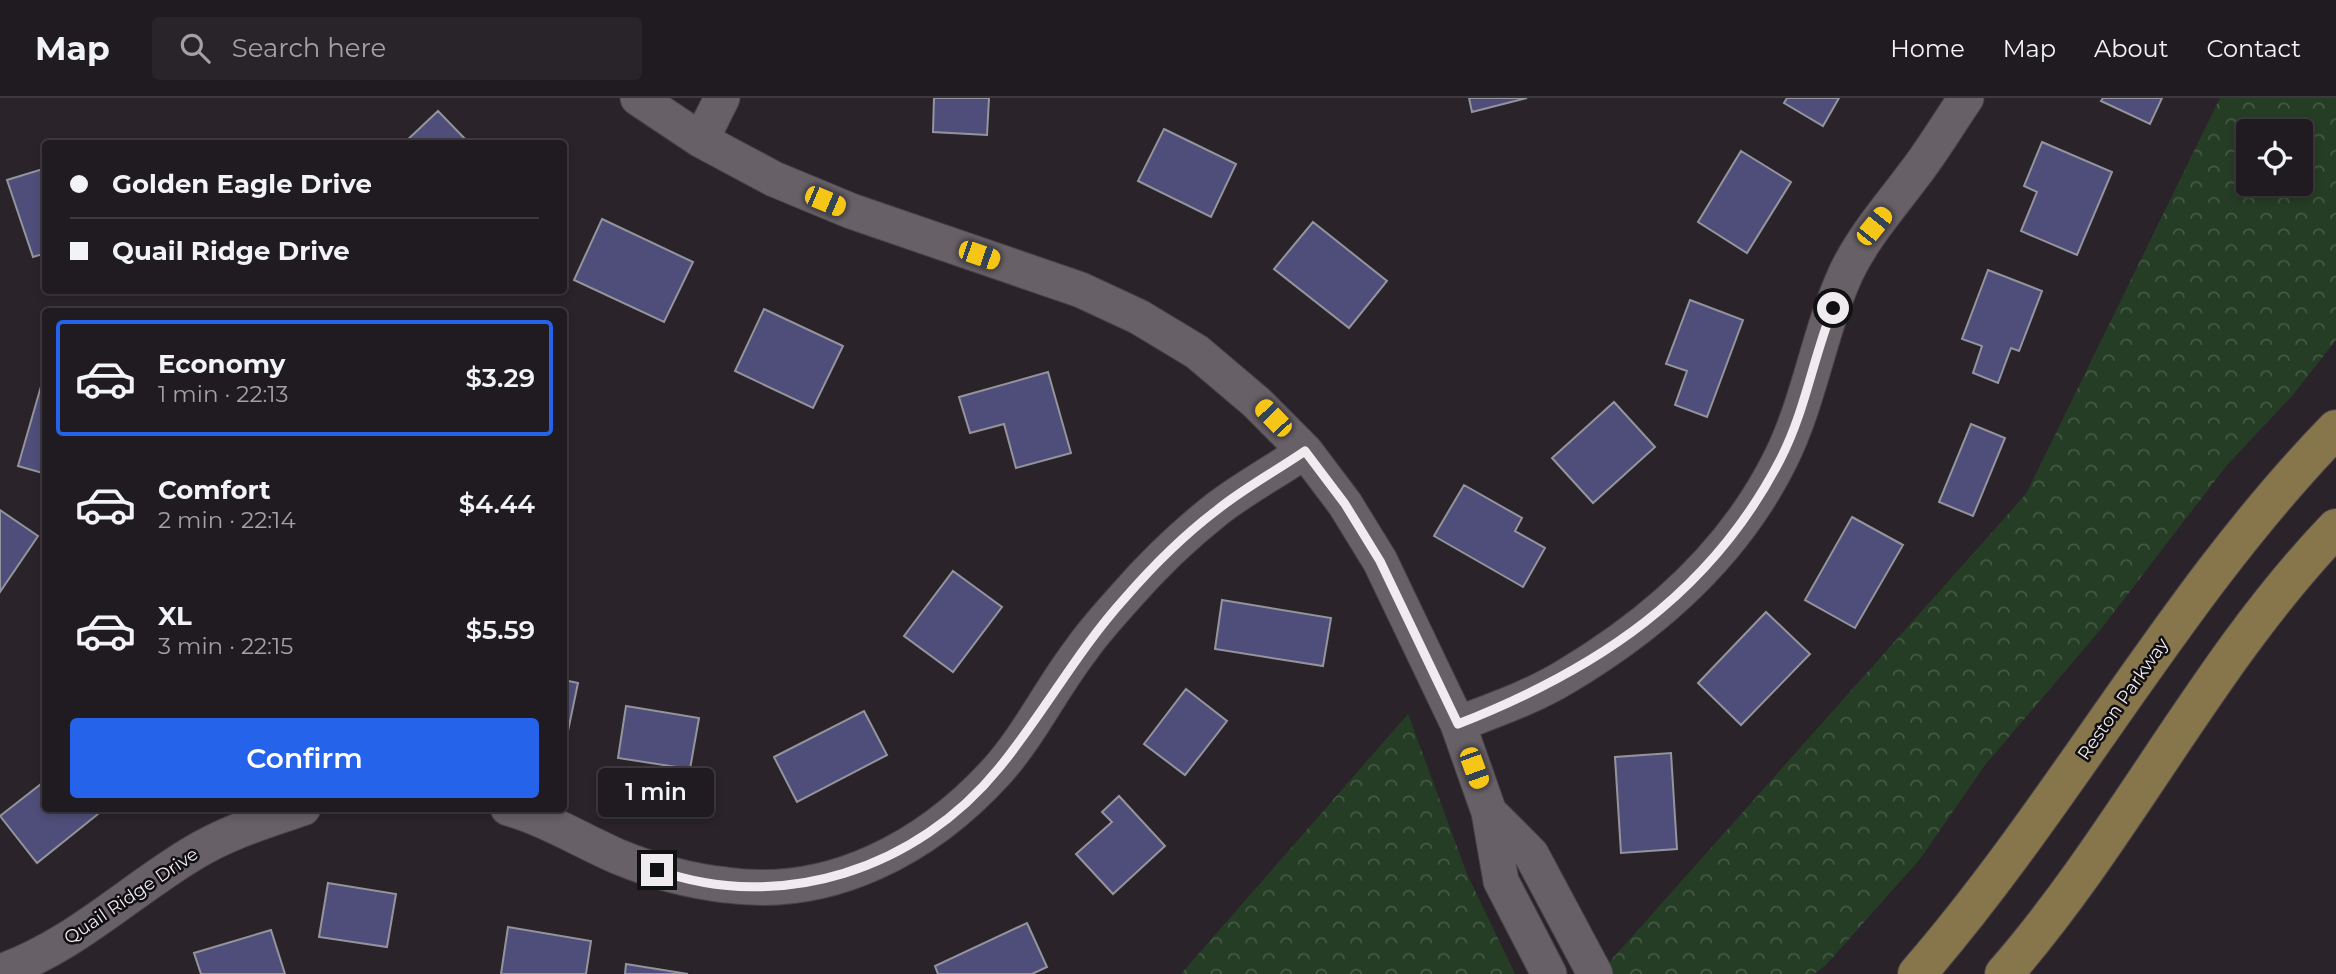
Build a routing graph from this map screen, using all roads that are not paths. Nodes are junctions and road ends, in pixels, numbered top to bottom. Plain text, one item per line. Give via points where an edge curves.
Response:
1 (638, 98) edge
2 (722, 98) edge
3 (1966, 98) edge
4 (701, 140) junction
5 (2336, 429) edge
6 (1305, 451) junction
7 (2336, 528) edge
8 (1458, 724) junction
9 (291, 812) edge
10 (517, 812) edge
11 (1489, 812) junction
12 (0, 972) edge
13 (1549, 974) edge
14 (1595, 974) edge
15 (1917, 974) edge
16 (2004, 974) edge

1 - 4 street
2 - 4 street
3 - 8 street via 1874,226 1847,272 1806,399 1781,458 1749,514 1714,558 1667,604 1563,678
4 - 6 street via 774,179 851,212 1081,290 1139,317 1196,352
5 - 15 main road, Reston Parkway via 2194,597 2021,844
6 - 8 street via 1380,561
6 - 10 street via 1217,509 1186,537 1127,595 1081,650 998,770 956,812 913,844 872,865 801,884 728,886 675,876 620,857
7 - 16 main road via 2266,607 2078,882
8 - 11 street
9 - 12 street, Quail Ridge Drive via 245,827 191,854 73,937
11 - 13 street via 1501,881
11 - 14 street via 1531,855

